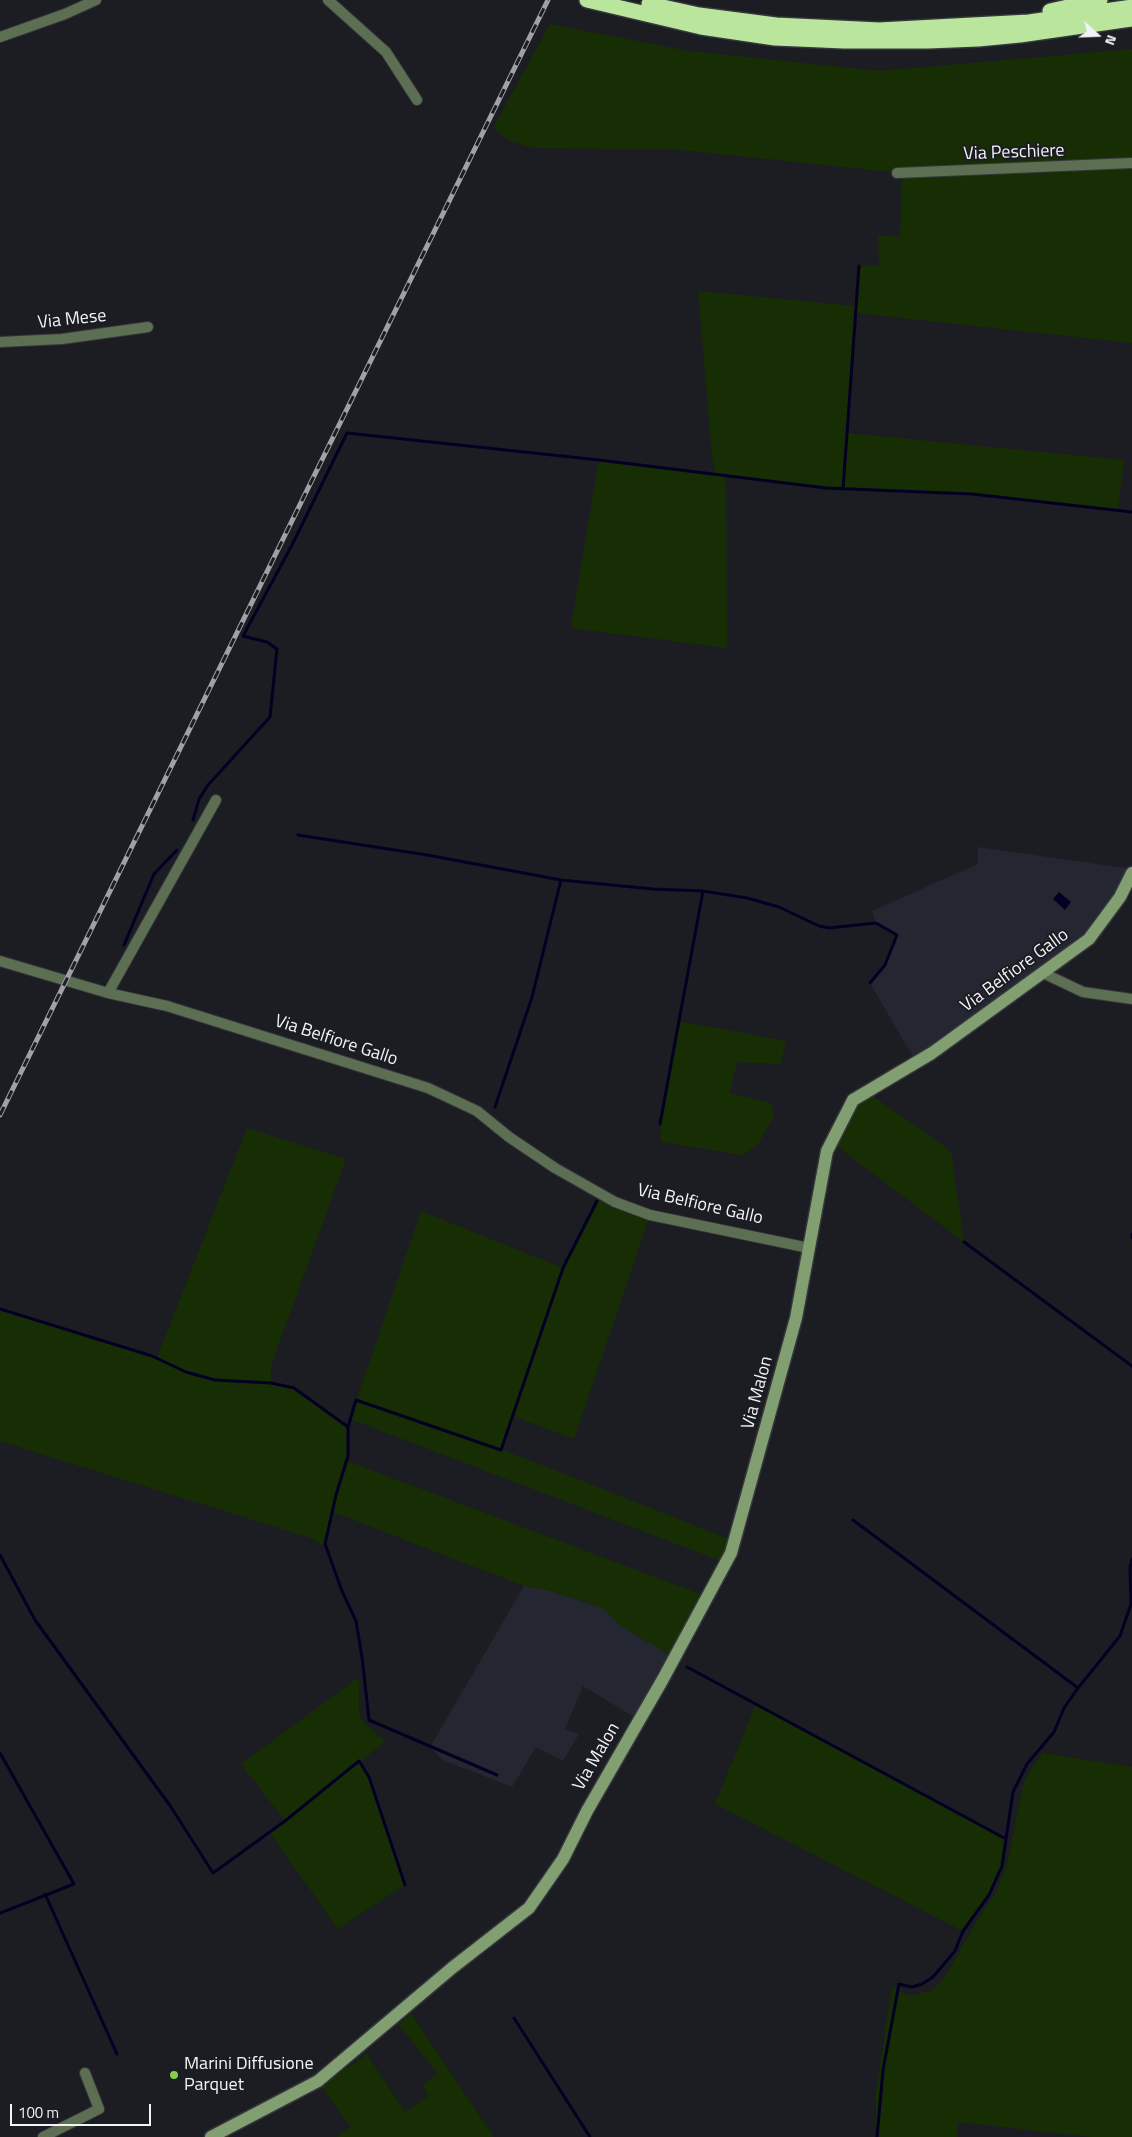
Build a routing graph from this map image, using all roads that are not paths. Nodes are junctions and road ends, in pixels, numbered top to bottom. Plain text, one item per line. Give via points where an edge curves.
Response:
1 (96, 0) edge
2 (328, 0) edge
3 (587, 0) edge
4 (1100, 0) edge
5 (626, 4) edge
6 (1132, 8) edge
7 (1132, 19) edge
8 (994, 24) junction
9 (1132, 27) edge
10 (0, 37) edge
11 (928, 41) junction
12 (417, 100) dead end
13 (1132, 163) edge
14 (897, 173) dead end
15 (148, 327) dead end
16 (0, 342) edge
17 (216, 800) dead end
18 (1132, 873) edge
19 (0, 960) edge
20 (1043, 973) junction
21 (108, 992) junction
22 (1132, 999) edge
23 (809, 1248) junction
24 (85, 2073) dead end
25 (43, 2137) edge
26 (211, 2137) edge

1 - 10 street
2 - 12 street via 386,52
3 - 5 highway
4 - 8 highway
5 - 8 highway via 776,26 879,30
5 - 11 highway via 701,26 775,38
6 - 8 highway
7 - 11 highway via 1020,35
9 - 11 highway via 1013,43 945,46
13 - 14 street, Via Peschiere
15 - 16 street, Via Mese via 62,339
17 - 21 street
18 - 20 street, Via Belfiore Gallo via 1120,897 1089,939
19 - 21 street, Via Belfiore Gallo
20 - 22 street via 1083,992
20 - 23 street, Via Belfiore Gallo via 932,1053 853,1100 827,1152
21 - 23 street, Via Belfiore Gallo via 167,1006 428,1088 477,1111 508,1137 600,1194 650,1215
23 - 26 street, Via Malon via 796,1318 731,1553 563,1859 529,1908 318,2081
24 - 25 street via 98,2108

